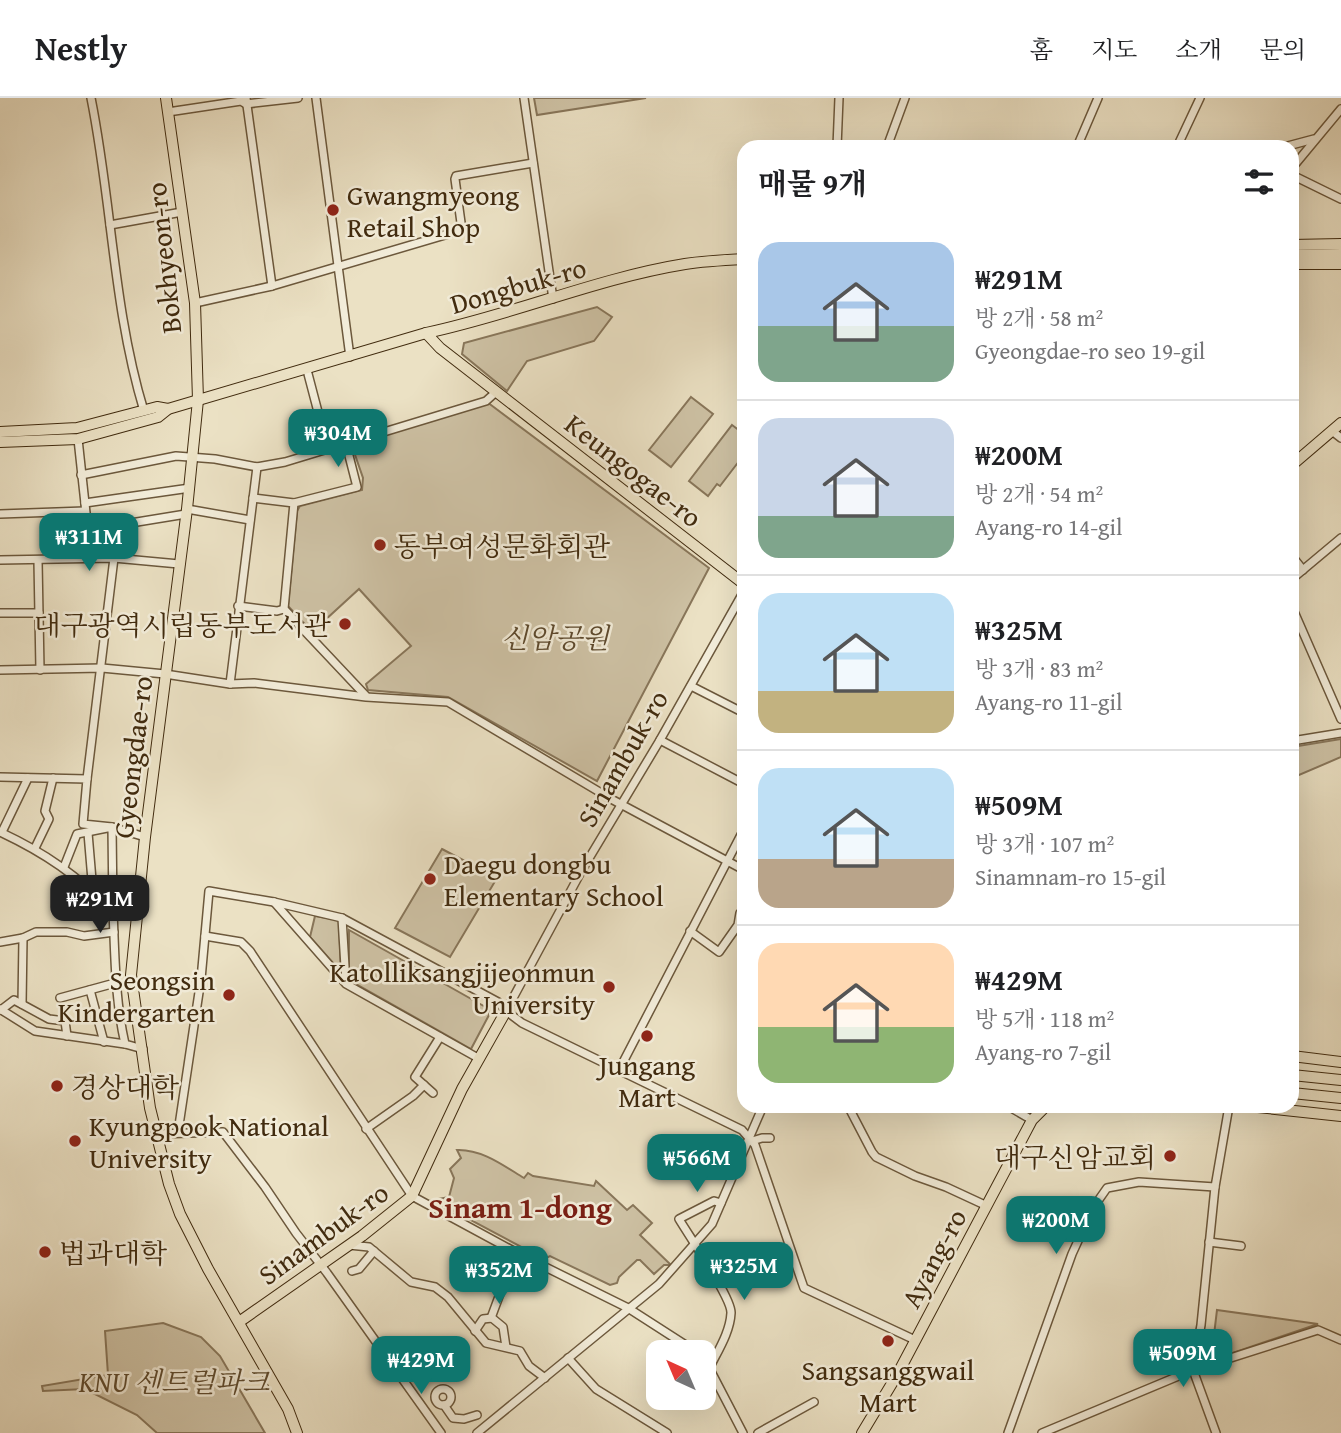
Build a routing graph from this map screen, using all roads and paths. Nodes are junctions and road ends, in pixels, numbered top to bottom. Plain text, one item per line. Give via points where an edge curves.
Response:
1 (91, 98) edge
2 (166, 98) edge
3 (298, 98) edge
4 (316, 98) edge
5 (524, 98) edge
6 (839, 98) edge
7 (905, 98) edge
8 (1098, 98) edge
9 (1200, 98) edge
10 (246, 101) edge
11 (1341, 109) edge
12 (168, 112) junction
13 (1317, 137) junction
14 (837, 140) edge
15 (890, 140) edge
16 (1080, 140) edge
17 (1180, 140) edge
18 (1299, 142) edge
19 (1299, 159) edge
20 (533, 163) junction
21 (1299, 178) edge
22 (1341, 199) edge
23 (182, 212) junction
24 (110, 225) junction
25 (1341, 244) edge
26 (1299, 245) edge
27 (1341, 254) edge
28 (1299, 255) edge
29 (737, 260) edge
30 (1299, 264) edge
31 (1341, 264) edge
32 (339, 266) junction
33 (272, 286) junction
34 (553, 299) junction
35 (195, 303) junction
36 (426, 333) junction
37 (350, 357) junction
38 (307, 370) junction
39 (496, 393) junction
40 (198, 400) junction
41 (168, 409) junction
42 (144, 411) junction
43 (1341, 423) edge
44 (1332, 431) junction
45 (0, 432) edge
46 (1341, 438) edge
47 (78, 439) junction
48 (0, 442) edge
49 (346, 444) junction
50 (328, 450) junction
51 (192, 457) junction
52 (1299, 460) edge
53 (257, 467) junction
54 (81, 475) junction
55 (190, 488) junction
56 (253, 498) junction
57 (294, 503) junction
58 (85, 507) junction
59 (186, 512) junction
60 (0, 514) edge
61 (250, 520) junction
62 (88, 530) junction
63 (1341, 538) edge
64 (114, 558) junction
65 (91, 559) junction
66 (0, 560) edge
67 (38, 561) junction
68 (179, 564) junction
69 (1299, 565) edge
70 (1303, 570) junction
71 (1299, 573) edge
72 (737, 579) edge
73 (737, 604) edge
74 (238, 606) junction
75 (284, 609) junction
76 (0, 613) edge
77 (39, 613) junction
78 (1299, 622) edge
79 (102, 668) junction
80 (0, 670) edge
81 (40, 670) junction
82 (166, 674) junction
83 (230, 684) junction
84 (691, 686) junction
85 (366, 697) junction
86 (1339, 707) edge
87 (737, 709) edge
88 (1341, 719) edge
89 (1341, 733) edge
90 (660, 740) junction
91 (1299, 740) edge
92 (0, 777) edge
93 (28, 778) junction
94 (53, 778) junction
95 (88, 779) junction
96 (737, 780) edge
97 (622, 804) junction
98 (112, 827) junction
99 (1, 832) edge
100 (88, 833) junction
101 (145, 838) junction
102 (737, 842) edge
103 (35, 848) junction
104 (727, 861) junction
105 (737, 866) edge
106 (64, 867) junction
107 (93, 892) junction
108 (274, 902) junction
109 (113, 911) junction
110 (342, 918) junction
111 (737, 926) edge
112 (690, 931) junction
113 (114, 933) junction
114 (205, 936) junction
115 (23, 938) junction
116 (0, 942) edge
117 (115, 983) junction
118 (346, 984) junction
119 (90, 990) junction
120 (60, 998) dead end
121 (22, 1004) junction
122 (1, 1009) edge
123 (506, 1011) junction
124 (67, 1036) junction
125 (440, 1037) junction
126 (104, 1042) junction
127 (125, 1044) junction
128 (142, 1049) junction
129 (1299, 1057) edge
130 (478, 1058) junction
131 (1341, 1062) edge
132 (619, 1070) junction
133 (1299, 1076) edge
134 (1341, 1080) edge
135 (424, 1085) junction
136 (433, 1093) dead end
137 (1299, 1094) edge
138 (1341, 1098) edge
139 (1299, 1111) edge
140 (760, 1113) edge
141 (852, 1113) edge
142 (1020, 1113) edge
143 (1036, 1113) edge
144 (1039, 1113) edge
145 (1228, 1113) edge
146 (1341, 1116) edge
147 (1032, 1120) junction
148 (366, 1129) junction
149 (178, 1132) junction
150 (157, 1134) junction
151 (751, 1138) junction
152 (770, 1138) dead end
153 (1215, 1187) junction
154 (412, 1196) junction
155 (721, 1202) junction
156 (987, 1206) junction
157 (1209, 1242) junction
158 (694, 1244) junction
159 (348, 1245) junction
160 (1241, 1246) dead end
161 (374, 1251) junction
162 (519, 1254) junction
163 (320, 1264) junction
164 (352, 1271) dead end
165 (628, 1308) junction
166 (491, 1318) junction
167 (239, 1322) junction
168 (1341, 1330) edge
169 (475, 1331) junction
170 (1339, 1339) edge
171 (678, 1340) edge
172 (915, 1340) junction
173 (506, 1347) junction
174 (716, 1354) edge
175 (568, 1358) junction
176 (1193, 1370) junction
177 (545, 1378) junction
178 (716, 1381) edge
179 (435, 1400) junction
180 (814, 1402) dead end
181 (444, 1405) junction
182 (421, 1406) junction
183 (477, 1415) dead end
184 (746, 1432) edge
185 (297, 1433) edge
186 (441, 1433) edge
187 (477, 1433) edge
188 (667, 1433) edge
189 (758, 1433) edge
190 (862, 1433) edge
191 (1008, 1433) edge
192 (1042, 1433) edge
193 (1216, 1433) edge

1 - 24 street
2 - 12 main road, Bokhyeon-ro
3 - 10 street
4 - 32 street
5 - 20 street
6 - 14 street
7 - 15 street
8 - 16 street
9 - 17 street
10 - 12 street
10 - 33 street
11 - 13 street
12 - 23 main road, Bokhyeon-ro
13 - 18 street
13 - 19 street
20 - 32 street via 456,176 462,230
20 - 34 street
21 - 22 street
23 - 24 street
23 - 35 main road, Bokhyeon-ro
24 - 42 street via 132,368
25 - 26 main road
27 - 28 main road
29 - 34 main road, Dongbuk-ro via 685,264
30 - 31 main road
32 - 33 street
32 - 37 street
33 - 35 street
34 - 36 main road, Dongbuk-ro
35 - 40 main road, Bokhyeon-ro
36 - 37 main road, Dongbuk-ro
36 - 39 main road, Keungogae-ro
37 - 38 main road, Dongbuk-ro
38 - 40 main road, Dongbuk-ro
38 - 50 street
39 - 49 street via 486,401
39 - 72 main road, Keungogae-ro
40 - 41 main road, Dongbuk-ro
40 - 51 main road, Gyeongdae-ro
41 - 42 main road, Dongbuk-ro
41 - 47 main road, Dongbuk-ro via 158,418
42 - 45 main road, Dongbuk-ro via 77,428
43 - 44 main road
44 - 46 street
44 - 52 main road
47 - 48 main road, Dongbuk-ro
47 - 54 street
49 - 50 street
49 - 57 street via 357,487
50 - 53 street
51 - 53 street
51 - 54 street via 176,456
51 - 55 main road, Gyeongdae-ro
53 - 56 street
54 - 58 street
55 - 58 street
55 - 59 main road, Gyeongdae-ro
56 - 57 street
56 - 61 street
57 - 75 street
58 - 60 street
58 - 62 street
59 - 61 street
59 - 62 street
59 - 68 main road, Gyeongdae-ro
61 - 74 street
62 - 65 street
63 - 70 street
64 - 65 street
64 - 68 street
64 - 79 street
65 - 67 street
66 - 67 street
67 - 77 street
68 - 82 main road, Gyeongdae-ro
69 - 70 street
70 - 71 street
73 - 84 street, Sinambuk-ro
74 - 75 street
74 - 83 street
75 - 85 street
76 - 77 street
77 - 81 street
78 - 86 street
79 - 81 street
79 - 82 street
79 - 95 street
80 - 81 street
82 - 83 street
82 - 101 main road, Gyeongdae-ro
83 - 85 street
84 - 87 street
84 - 90 street, Sinambuk-ro
85 - 97 street via 448,702
86 - 88 street
89 - 91 street
90 - 96 street
90 - 97 street, Sinambuk-ro
92 - 93 street
93 - 94 street
93 - 99 street
94 - 95 street
94 - 103 street via 45,811 48,819
95 - 98 street via 83,824
97 - 104 street
97 - 123 street, Sinambuk-ro
98 - 100 street
98 - 101 street
98 - 109 street
99 - 103 street
100 - 106 street via 77,834
100 - 107 street
101 - 128 main road, Gyeongdae-ro via 131,975
102 - 104 street
103 - 106 street
104 - 105 street
104 - 112 street
106 - 107 street
107 - 109 street
108 - 110 street
108 - 114 street via 209,891
108 - 118 street
109 - 113 street
110 - 118 street
110 - 123 street via 498,1002
111 - 112 street via 719,952
112 - 132 street
113 - 115 street via 36,932
113 - 117 street
114 - 148 street via 241,942 250,951
114 - 149 street
115 - 116 street
115 - 121 street
117 - 119 street
117 - 127 street
118 - 125 street
119 - 120 street
119 - 126 street
121 - 122 street via 14,1000
121 - 124 street via 49,1019 65,1021
122 - 124 street via 35,1031
123 - 130 main road, Sinambuk-ro
123 - 132 street
124 - 126 street
125 - 130 street
125 - 135 street via 415,1077
126 - 127 street
127 - 128 street
128 - 150 main road, Gyeongdae-ro
129 - 131 main road
130 - 154 main road, Sinambuk-ro
132 - 151 street via 720,1118
133 - 134 main road
135 - 136 street
135 - 148 street
137 - 138 main road
139 - 146 main road
140 - 151 street
141 - 156 street via 876,1157
142 - 147 street
143 - 147 main road
144 - 147 main road, Ayang-ro
145 - 153 street
147 - 156 main road, Ayang-ro
148 - 154 street
149 - 150 street
149 - 163 street via 223,1132
150 - 167 main road, Gyeongdae-ro via 180,1214
151 - 152 street
151 - 155 street
151 - 172 street via 804,1288
153 - 157 street
153 - 191 street via 1139,1182 1107,1188 1077,1242
154 - 159 main road, Sinambuk-ro
154 - 162 street
155 - 158 street via 710,1228
155 - 158 street via 679,1219
156 - 172 main road, Ayang-ro
157 - 160 street
157 - 176 street
158 - 165 street via 659,1284
158 - 174 street via 731,1309
159 - 161 street
159 - 163 main road, Sinambuk-ro
161 - 164 street
161 - 169 street via 411,1282 435,1287 448,1297
162 - 165 street
162 - 166 street
163 - 167 main road, Sinambuk-ro
163 - 182 street
165 - 171 street
165 - 175 street
166 - 169 street via 483,1319
166 - 173 street via 503,1327
167 - 185 main road, Gyeongdae-ro
168 - 170 street
169 - 173 street via 486,1343
170 - 176 street via 1318,1330
172 - 190 main road, Ayang-ro
173 - 177 street via 520,1351 529,1366
175 - 177 street
175 - 188 street via 596,1389
176 - 192 street
176 - 193 street
177 - 187 street
178 - 184 street
179 - 181 street
179 - 181 street via 438,1390 447,1390 450,1399
179 - 182 street
180 - 189 street
181 - 183 street via 453,1418
182 - 186 street

